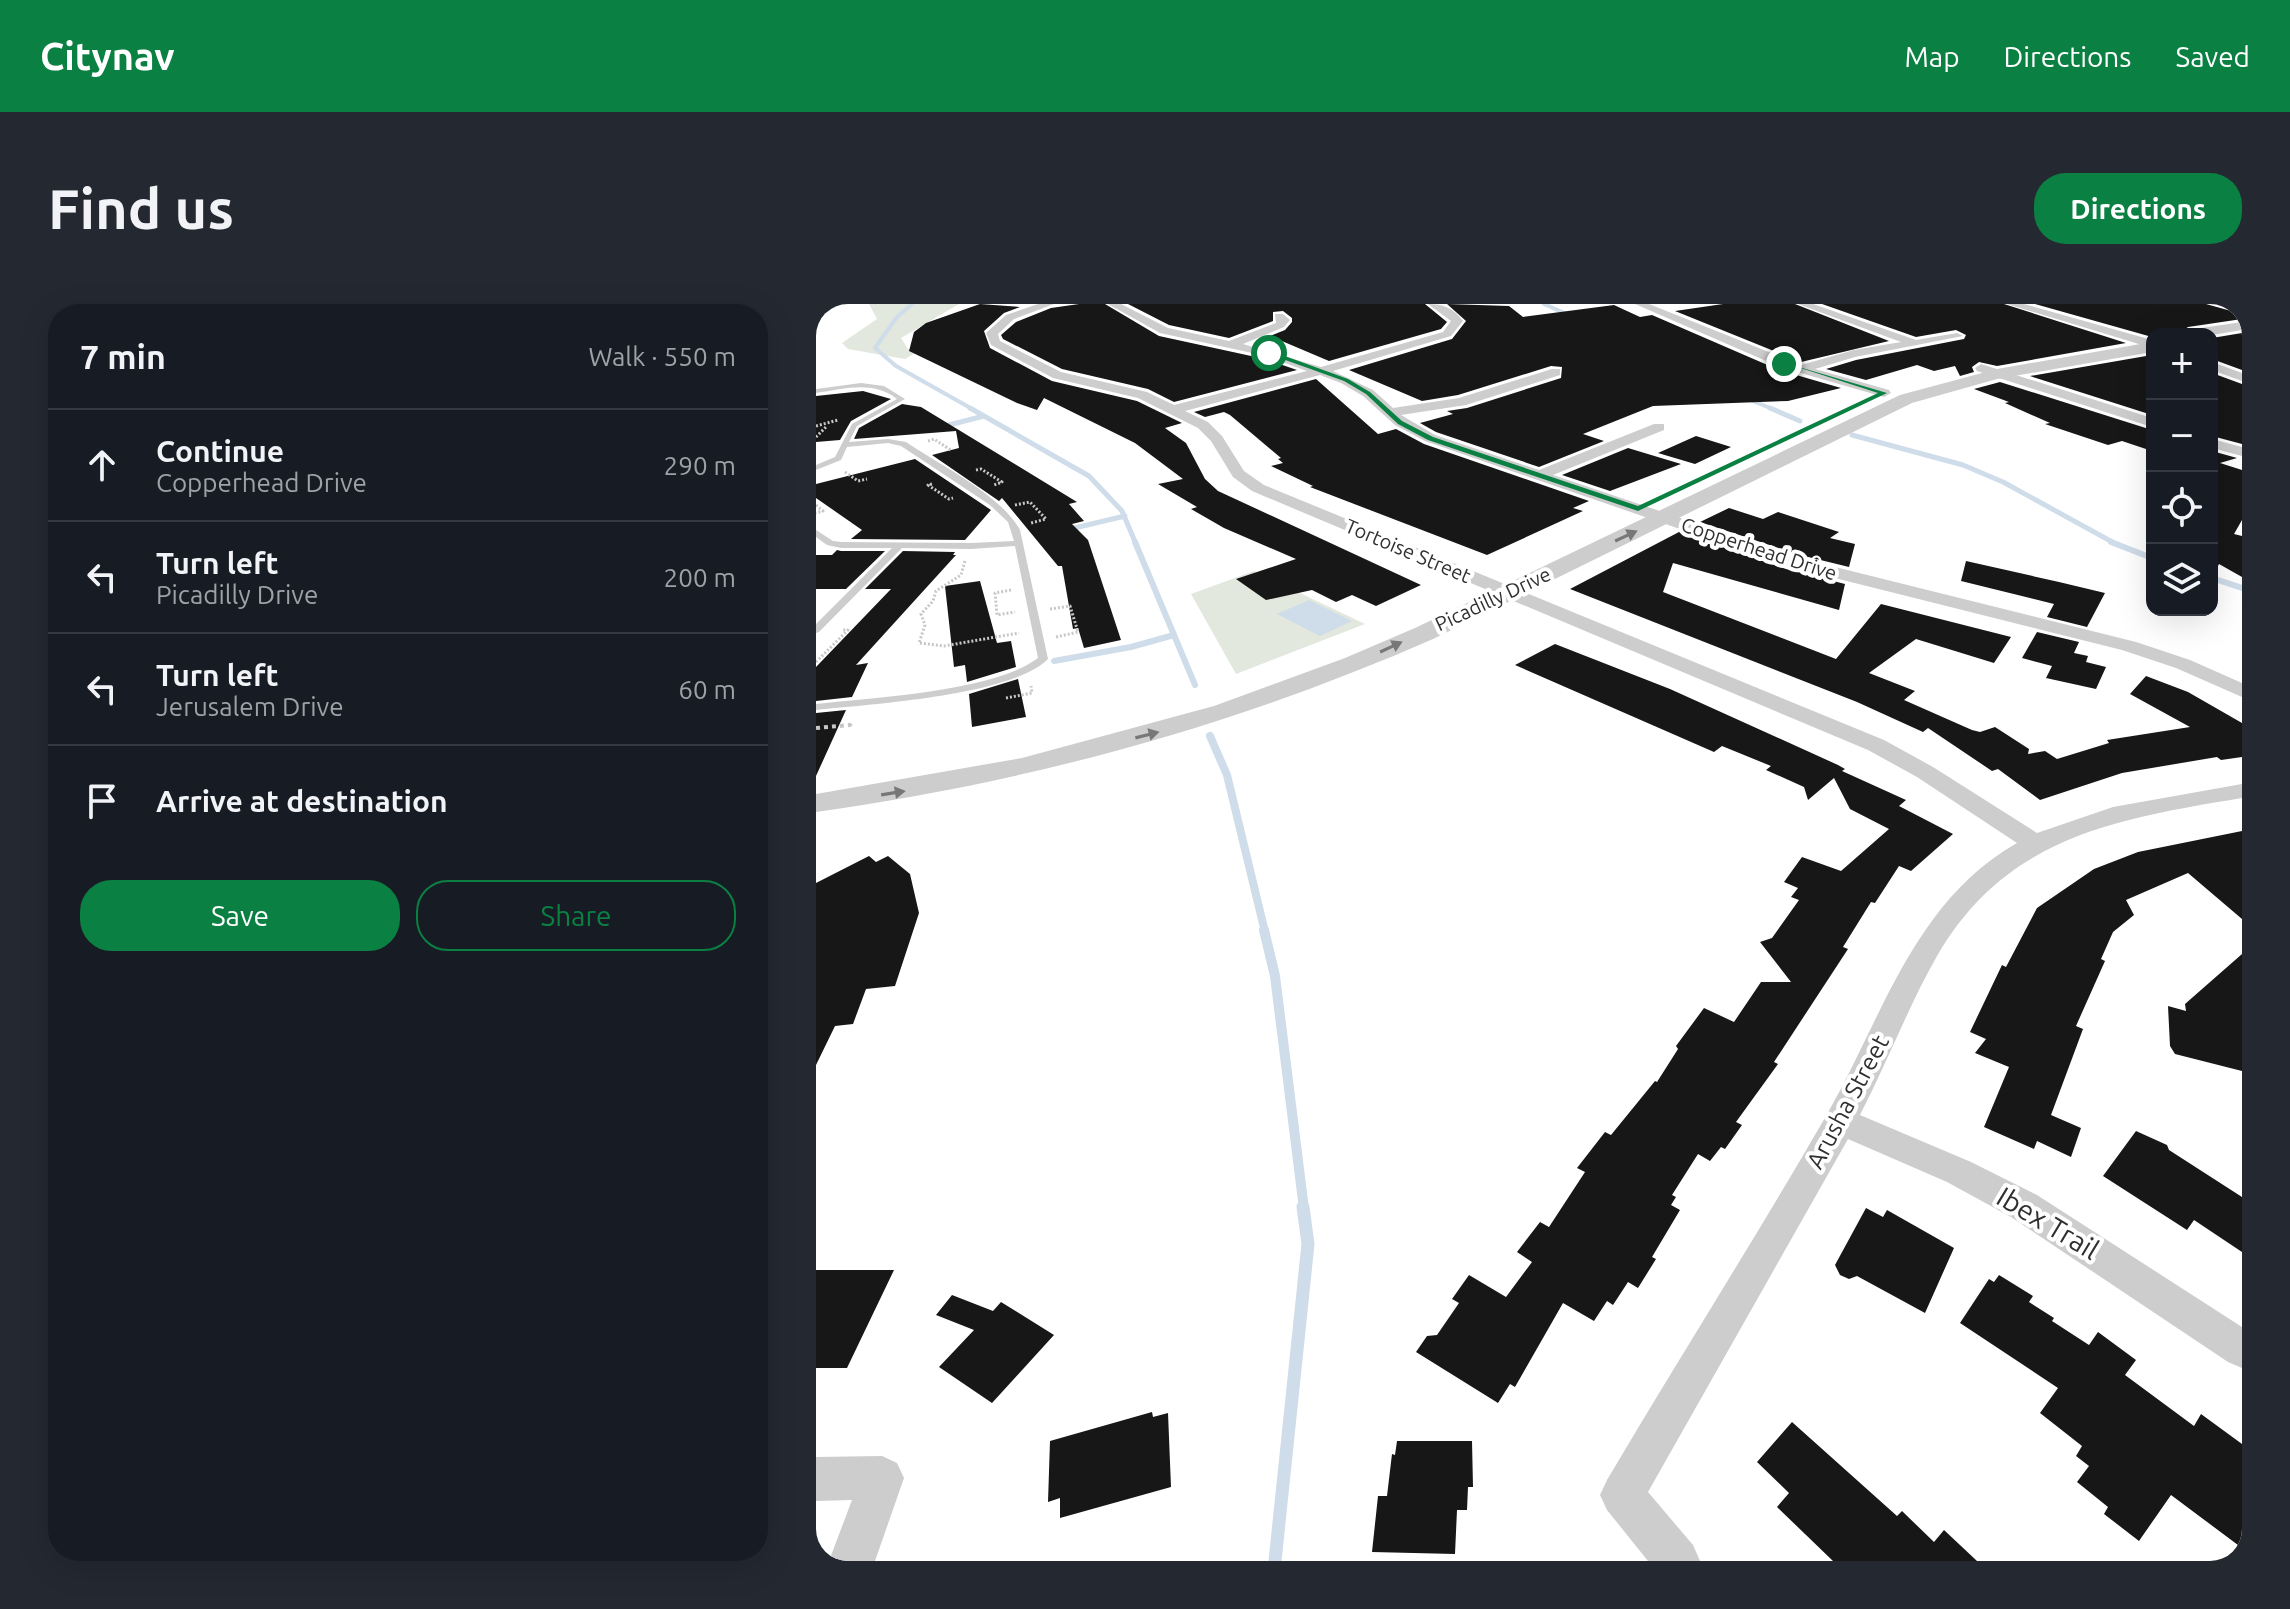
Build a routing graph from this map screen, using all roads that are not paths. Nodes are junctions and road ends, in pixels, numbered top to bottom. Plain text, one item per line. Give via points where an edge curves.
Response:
1 (1049, 304) edge
2 (1113, 304) edge
3 (1433, 304) edge
4 (1803, 304) edge
5 (2012, 304) edge
6 (1676, 306) edge
7 (1646, 307) edge
8 (1279, 316) dead end
9 (2242, 326) edge
10 (2218, 330) edge
11 (2242, 333) edge
12 (1957, 336) dead end
13 (2218, 337) edge
14 (2146, 342) edge
15 (1915, 343) junction
16 (1231, 344) junction
17 (2146, 344) edge
18 (2218, 368) edge
19 (1801, 369) junction
20 (1989, 371) junction
21 (1322, 372) junction
22 (1556, 372) dead end
23 (2242, 377) edge
24 (816, 391) edge
25 (1884, 393) junction
26 (1172, 410) junction
27 (1389, 413) junction
28 (2146, 421) edge
29 (1659, 427) dead end
30 (844, 445) junction
31 (2218, 445) edge
32 (2242, 452) edge
33 (816, 468) edge
34 (1540, 475) junction
35 (1638, 509) junction
36 (1664, 518) junction
37 (816, 533) edge
38 (1018, 543) junction
39 (899, 546) junction
40 (1538, 555) dead end
41 (1510, 568) dead end
42 (1481, 581) junction
43 (1508, 593) junction
44 (816, 630) edge
45 (1301, 674) junction
46 (2242, 691) edge
47 (816, 707) edge
48 (1158, 708) dead end
49 (1066, 733) dead end
50 (816, 780) edge
51 (2242, 791) edge
52 (816, 803) edge
53 (2035, 843) junction
54 (1841, 1121) junction
55 (2242, 1349) edge
56 (816, 1479) edge
57 (852, 1561) edge
58 (1677, 1561) edge

1 - 26 street, Tortoise Street via 1003,322 992,333 995,343 1057,375 1142,395
2 - 16 street, Copperhead Drive via 1164,331
3 - 21 street via 1455,317 1453,330
4 - 15 street
5 - 14 street
6 - 7 street
7 - 19 street
8 - 16 street via 1284,320 1272,330
9 - 10 street
11 - 13 street
12 - 15 street
15 - 19 street
16 - 21 street, Copperhead Drive
17 - 20 street, Picadilly Drive
18 - 23 street
19 - 25 street
20 - 25 street, Picadilly Drive
20 - 28 street
20 - 36 street, Picadilly Drive via 1906,399
21 - 26 street
21 - 27 street, Copperhead Drive via 1357,386
22 - 27 street via 1461,402
24 - 30 lane via 871,383 901,398 854,425
25 - 35 street, Picadilly Drive
26 - 42 street, Tortoise Street via 1203,425 1238,474 1258,488
27 - 34 street, Copperhead Drive via 1430,438
29 - 34 street
30 - 33 lane via 834,461
30 - 38 lane via 903,444 993,503 1011,521
31 - 32 street
34 - 35 street, Copperhead Drive
35 - 36 street, Copperhead Drive
35 - 40 street, Picadilly Drive
43 -> 36 street, Picadilly Drive
36 - 46 street, Copperhead Drive via 1848,578 2129,646
37 - 39 lane via 835,544
38 - 39 lane
38 - 47 lane via 1043,659 1037,666 1011,678
39 - 44 lane
41 - 42 street, Picadilly Drive
42 - 43 street, Tortoise Street
42 - 45 street, Picadilly Drive
45 -> 43 street, Picadilly Drive via 1357,663
43 - 53 street, Tortoise Street via 1876,745
45 - 48 street, Picadilly Drive
52 -> 45 street, Picadilly Drive via 899,793 1176,727
49 - 50 street via 920,765
51 - 53 street, Arusha Street via 2114,814
53 - 54 street, Arusha Street via 1984,878 1935,932
54 - 55 street, Ibex Trail via 2024,1206
54 - 58 street, Arusha Street via 1622,1495
56 - 57 street via 882,1478

